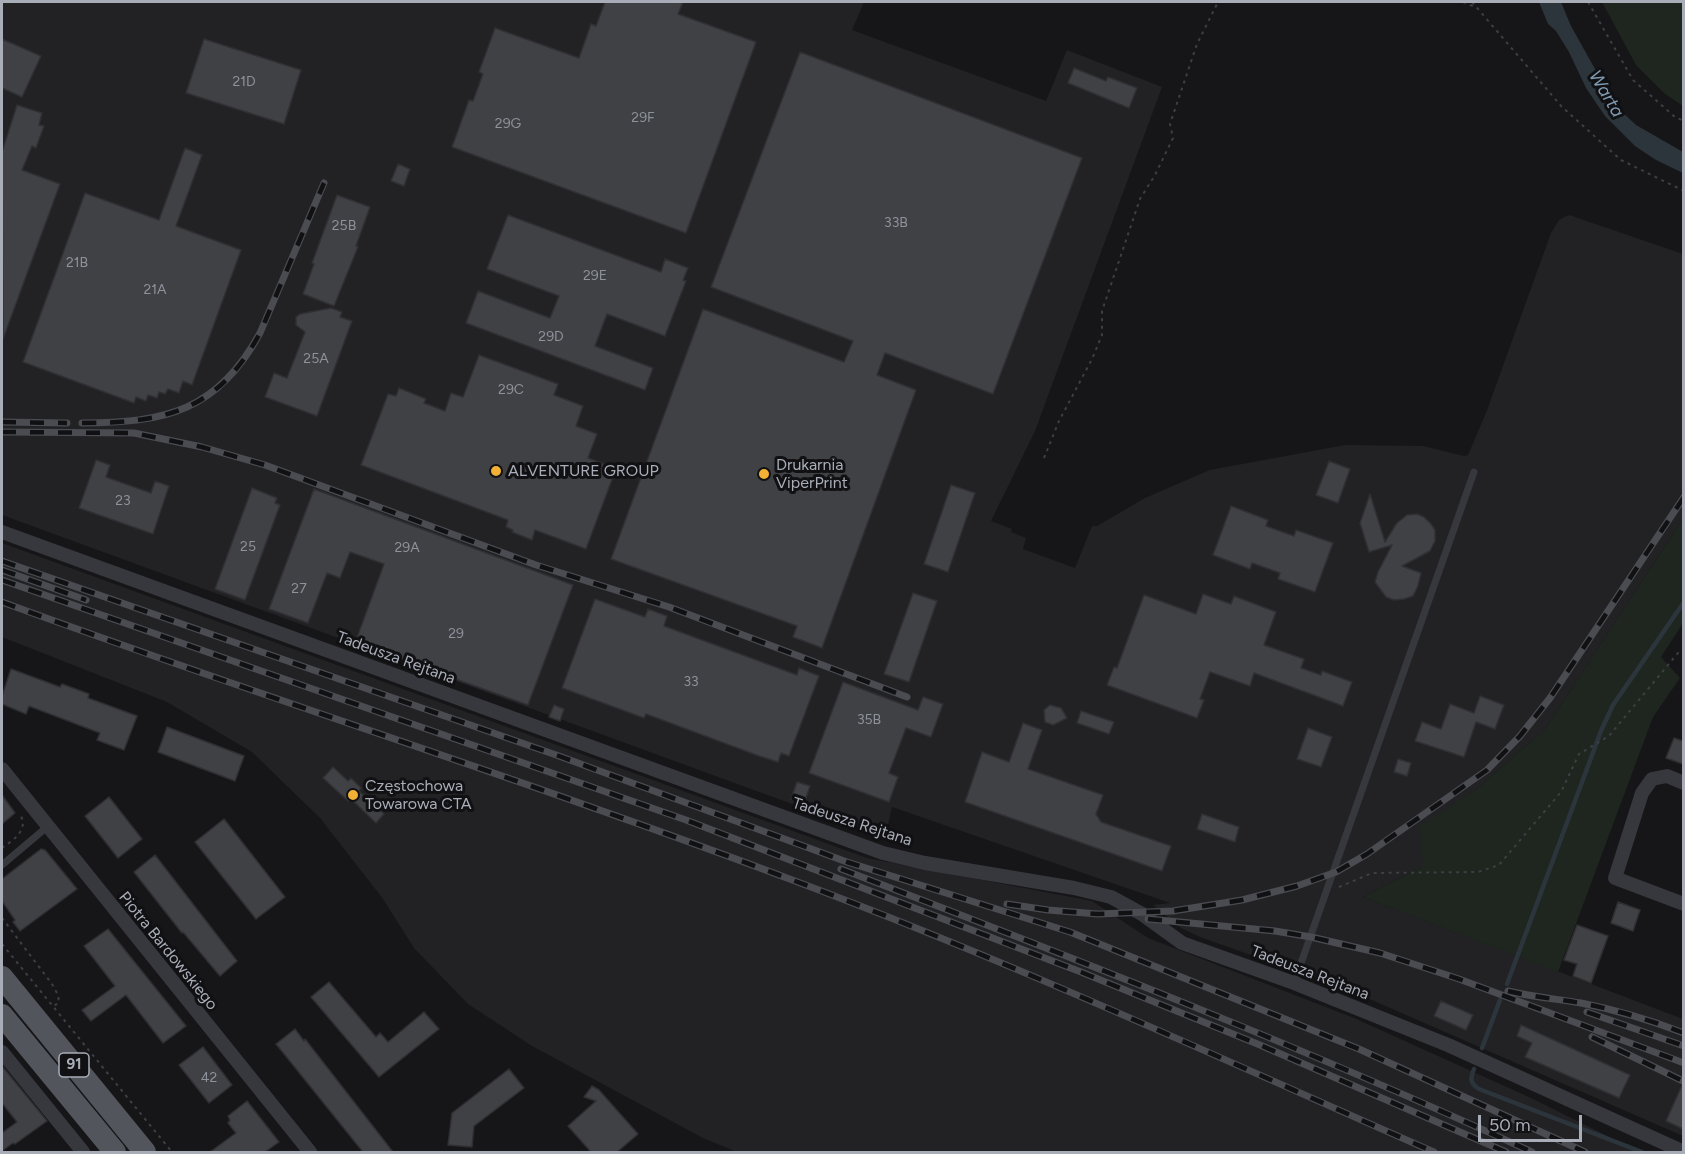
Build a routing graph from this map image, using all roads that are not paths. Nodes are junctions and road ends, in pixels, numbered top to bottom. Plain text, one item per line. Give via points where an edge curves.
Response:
1 (1474, 472) dead end
2 (2, 532) edge
3 (2, 769) edge
4 (1683, 783) edge
5 (47, 827) junction
6 (2, 865) edge
7 (1683, 904) edge
8 (2, 977) edge
9 (1294, 984) junction
10 (2, 1015) edge
11 (2, 1052) edge
12 (83, 1152) edge
13 (115, 1152) edge
14 (145, 1152) edge
15 (310, 1152) edge
16 (1683, 1152) edge

1 - 9 lane
2 - 9 street, Tadeusza Rejtana via 883,853 1111,897 1182,943
3 - 5 street, Piotra Bardowskiego
4 - 7 street via 1667,776 1652,780 1642,793 1615,878
5 - 6 lane
5 - 15 street, Piotra Bardowskiego
8 - 14 main road, 91
9 - 16 street, Tadeusza Rejtana via 1448,1045
10 - 13 main road, 91
11 - 12 street

